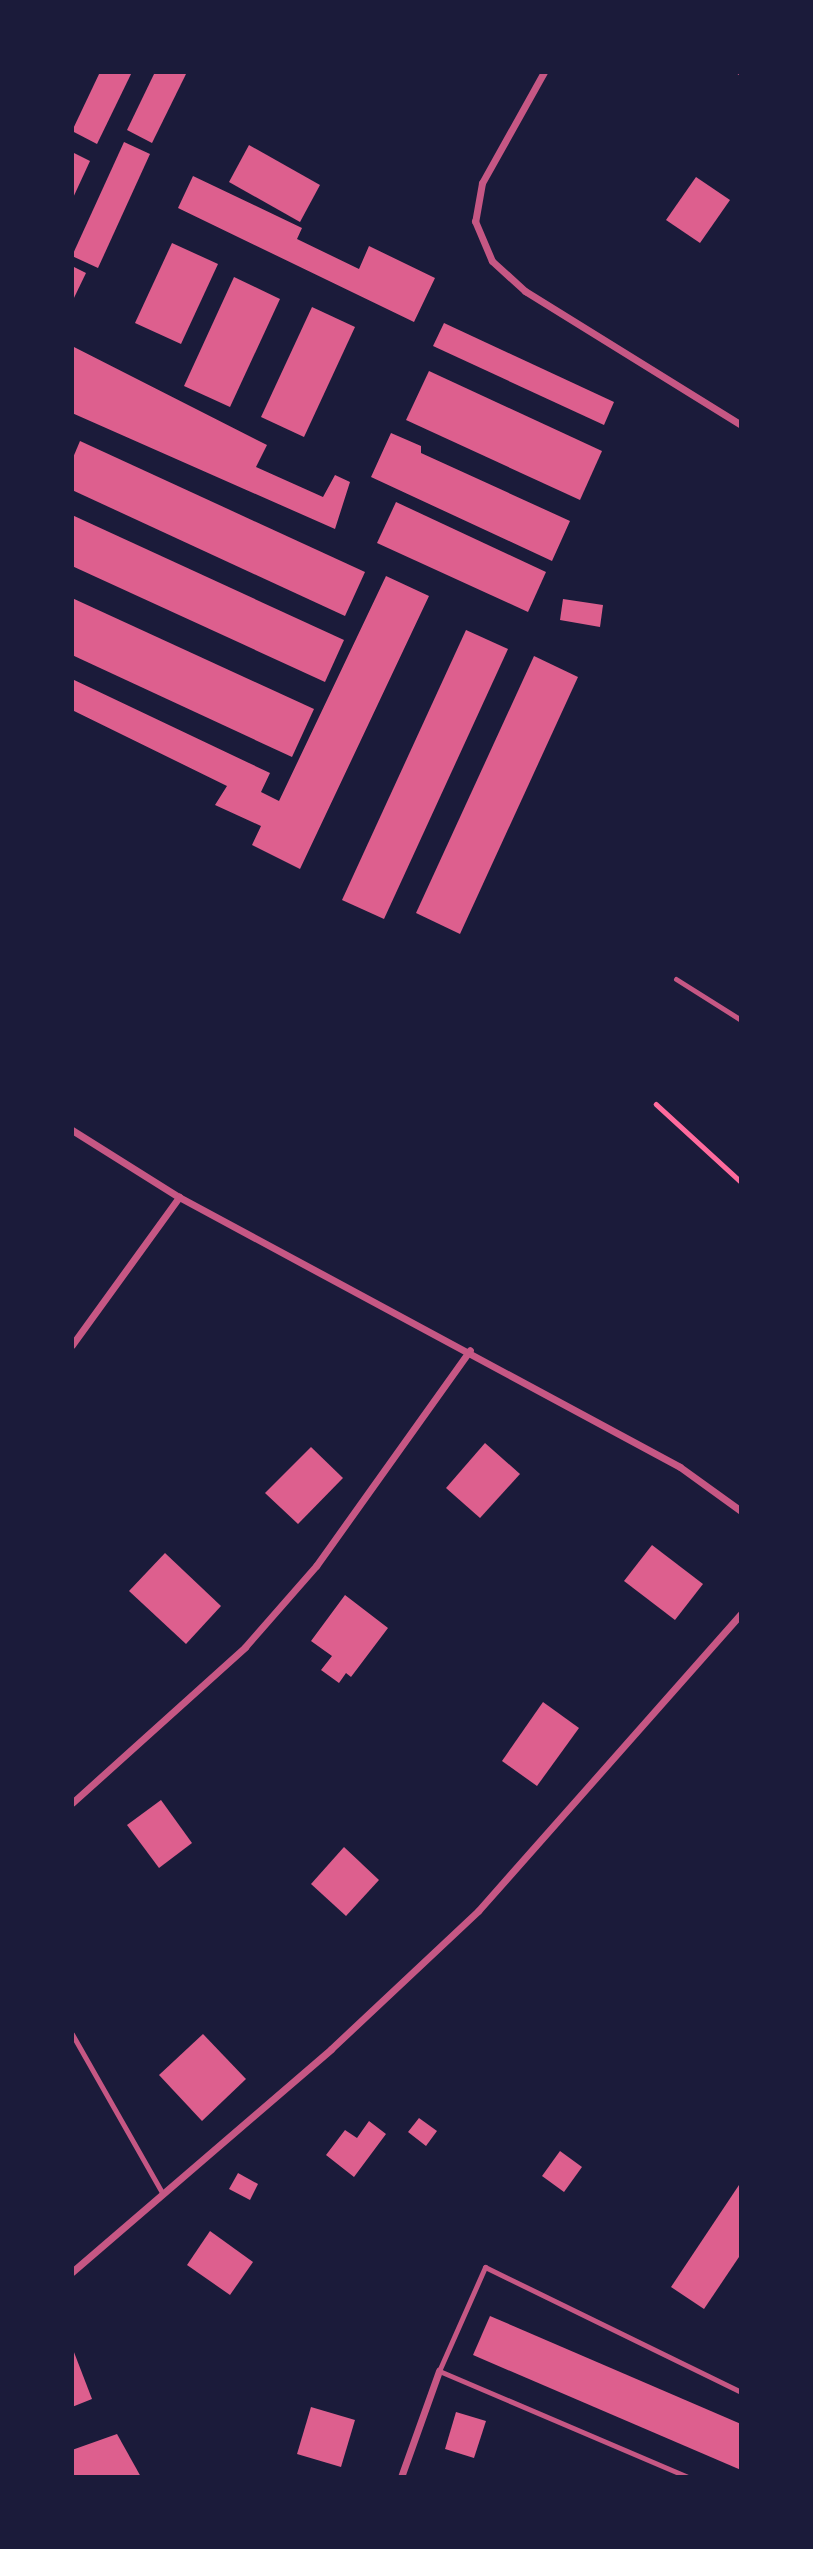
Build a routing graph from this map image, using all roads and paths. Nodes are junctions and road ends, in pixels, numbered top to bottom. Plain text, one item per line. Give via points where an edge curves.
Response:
1 (544, 72) edge
2 (741, 425) edge
3 (676, 979) dead end
4 (741, 1020) edge
5 (656, 1104) dead end
6 (72, 1130) edge
7 (741, 1182) edge
8 (179, 1197) junction
9 (72, 1345) edge
10 (470, 1350) junction
11 (741, 1511) edge
12 (741, 1614) edge
13 (72, 1803) edge
14 (72, 2034) edge
15 (163, 2194) junction
16 (72, 2272) edge
17 (439, 2371) junction
18 (741, 2392) edge
19 (401, 2477) edge
20 (688, 2477) edge

1 - 2 street via 482,183 475,221 492,261 525,291
3 - 4 lane
5 - 7 path
6 - 8 street
8 - 9 street
8 - 10 street
10 - 11 street via 680,1467
10 - 13 street via 316,1566 245,1647
12 - 15 street via 478,1911
14 - 15 lane
15 - 16 street
17 - 18 lane via 485,2267
17 - 19 street
17 - 20 lane

